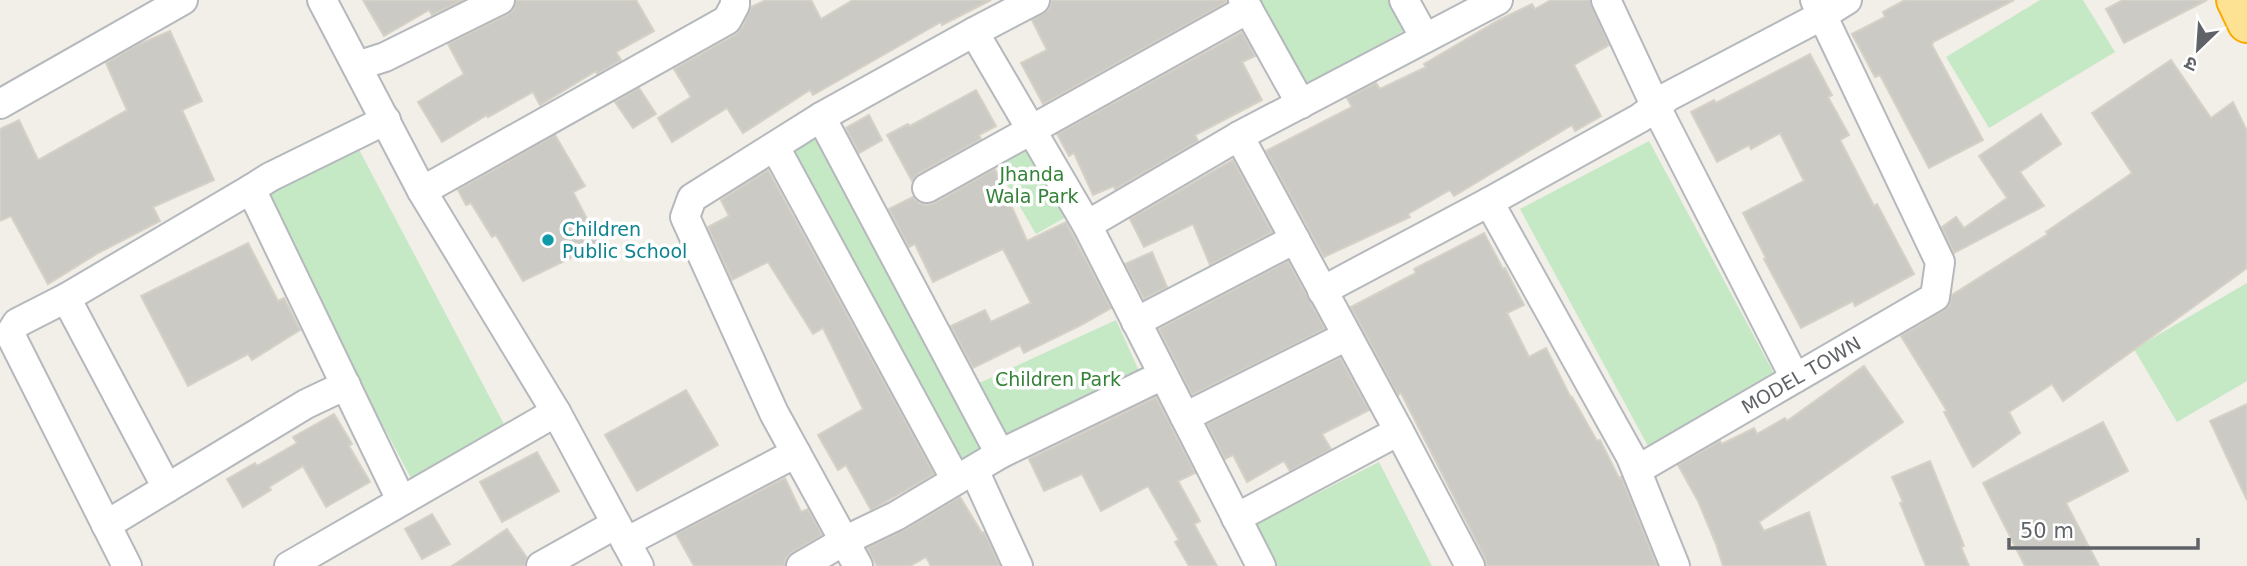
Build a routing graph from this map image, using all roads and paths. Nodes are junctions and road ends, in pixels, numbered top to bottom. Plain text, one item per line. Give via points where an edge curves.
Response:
1 (183, 0) edge
2 (322, 0) edge
3 (500, 0) edge
4 (735, 0) edge
5 (1035, 0) edge
6 (1404, 0) edge
7 (1498, 0) edge
8 (1606, 0) edge
9 (1847, 0) edge
10 (2236, 0) edge
11 (1245, 5) edge
12 (1819, 8) edge
13 (2247, 23) edge
14 (974, 32) junction
15 (1425, 38) junction
16 (357, 66) junction
17 (0, 104) edge
18 (1301, 104) junction
19 (1656, 107) junction
20 (821, 117) junction
21 (386, 120) junction
22 (1031, 130) junction
23 (1239, 136) junction
24 (775, 147) junction
25 (927, 188) dead end
26 (251, 189) junction
27 (422, 191) junction
28 (1489, 202) junction
29 (1087, 225) junction
30 (1295, 239) junction
31 (1322, 291) junction
32 (66, 298) junction
33 (1136, 322) junction
34 (1347, 336) junction
35 (1163, 375) junction
36 (1795, 378) junction
37 (346, 385) junction
38 (556, 412) junction
39 (1185, 418) junction
40 (1399, 431) junction
41 (796, 453) junction
42 (1000, 454) junction
43 (1634, 464) junction
44 (965, 475) junction
45 (167, 488) junction
46 (401, 500) junction
47 (1237, 518) junction
48 (106, 525) junction
49 (844, 541) junction
50 (627, 544) edge
51 (127, 566) edge
52 (289, 566) edge
53 (541, 566) edge
54 (801, 566) edge
55 (858, 566) edge
56 (1018, 566) edge
57 (1261, 566) edge
58 (1470, 566) edge
59 (1675, 566) edge

1 - 17 street
2 - 16 street
3 - 16 street via 385,57
4 - 27 street via 727,20
5 - 14 street
6 - 15 street
7 - 15 street
8 - 19 street
9 - 12 street
10 - 13 highway
11 - 18 street
11 - 22 street
12 - 19 street
12 - 36 street, MODEL TOWN via 1940,261 1934,297
14 - 20 street
14 - 22 street
15 - 18 street
16 - 21 street
18 - 23 street
19 - 28 street
19 - 36 street
20 - 24 street
20 - 42 street
21 - 26 street
21 - 27 street
22 - 25 street
22 - 29 street
23 - 29 street
23 - 30 street
24 - 41 street via 692,198 685,217
24 - 44 street
26 - 32 street
26 - 37 street
27 - 38 street
28 - 31 street
28 - 43 street
29 - 33 street
30 - 31 street
30 - 33 street
31 - 34 street
32 - 45 street
32 - 48 street via 17,323 12,338
33 - 35 street
34 - 39 street
34 - 40 street
35 - 39 street
35 - 42 street
36 - 43 street, MODEL TOWN
37 - 45 street
37 - 46 street
38 - 46 street
38 - 50 street
39 - 47 street
40 - 47 street
40 - 58 street
41 - 49 street
41 - 50 street
42 - 44 street
43 - 59 street
44 - 49 street
44 - 56 street
45 - 48 street
46 - 52 street
47 - 57 street
48 - 51 street
49 - 54 street
49 - 55 street
50 - 53 street

